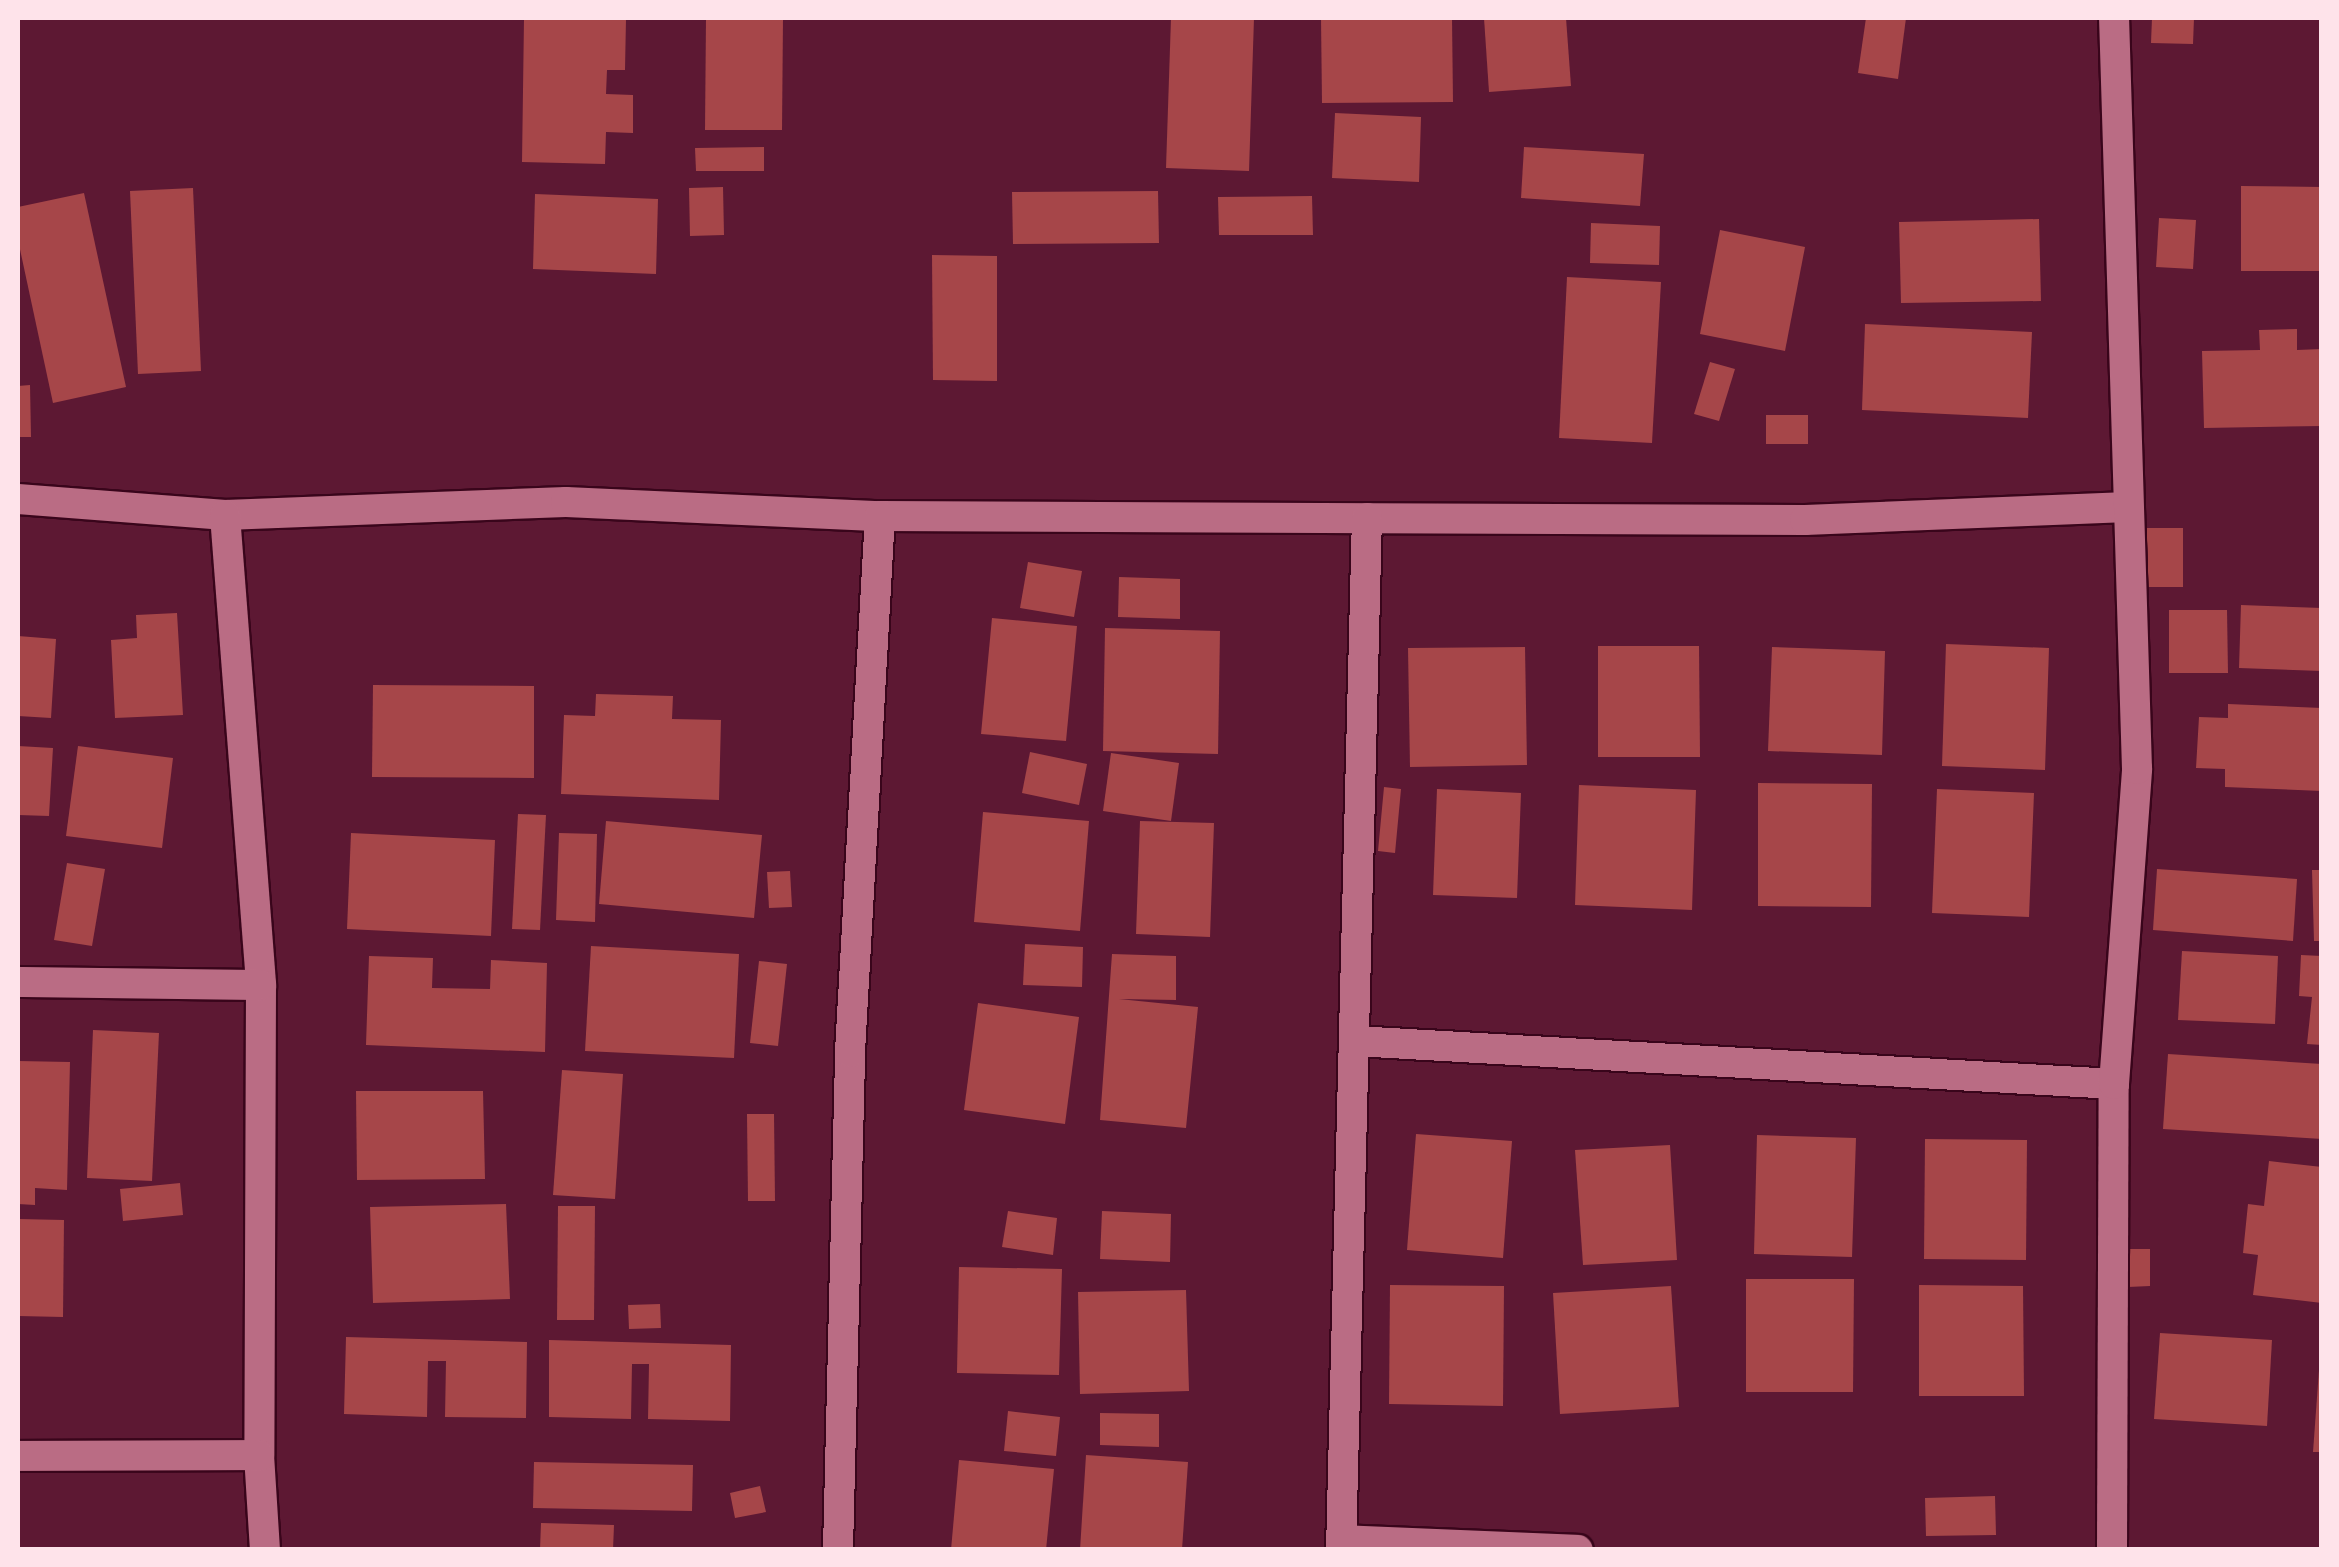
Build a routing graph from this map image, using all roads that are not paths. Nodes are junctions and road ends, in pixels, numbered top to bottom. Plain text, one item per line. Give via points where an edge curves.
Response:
1 (2114, 18) edge
2 (18, 500) edge
3 (2128, 506) junction
4 (226, 515) junction
5 (880, 516) junction
6 (1368, 518) junction
7 (18, 982) edge
8 (260, 985) junction
9 (1355, 1040) junction
10 (2114, 1084) junction
11 (18, 1456) edge
12 (259, 1456) junction
13 (1342, 1545) edge
14 (265, 1550) edge
15 (838, 1550) edge
16 (1578, 1550) edge
17 (2112, 1550) edge

1 - 3 street
2 - 4 street
3 - 6 street via 1805,520
3 - 10 street via 2137,769
4 - 5 street via 566,502
4 - 8 street
5 - 6 street
5 - 15 street via 850,1052
6 - 9 street
7 - 8 street
8 - 12 street
9 - 10 street
9 - 13 street
10 - 17 street
11 - 12 street
12 - 14 street
13 - 16 street

